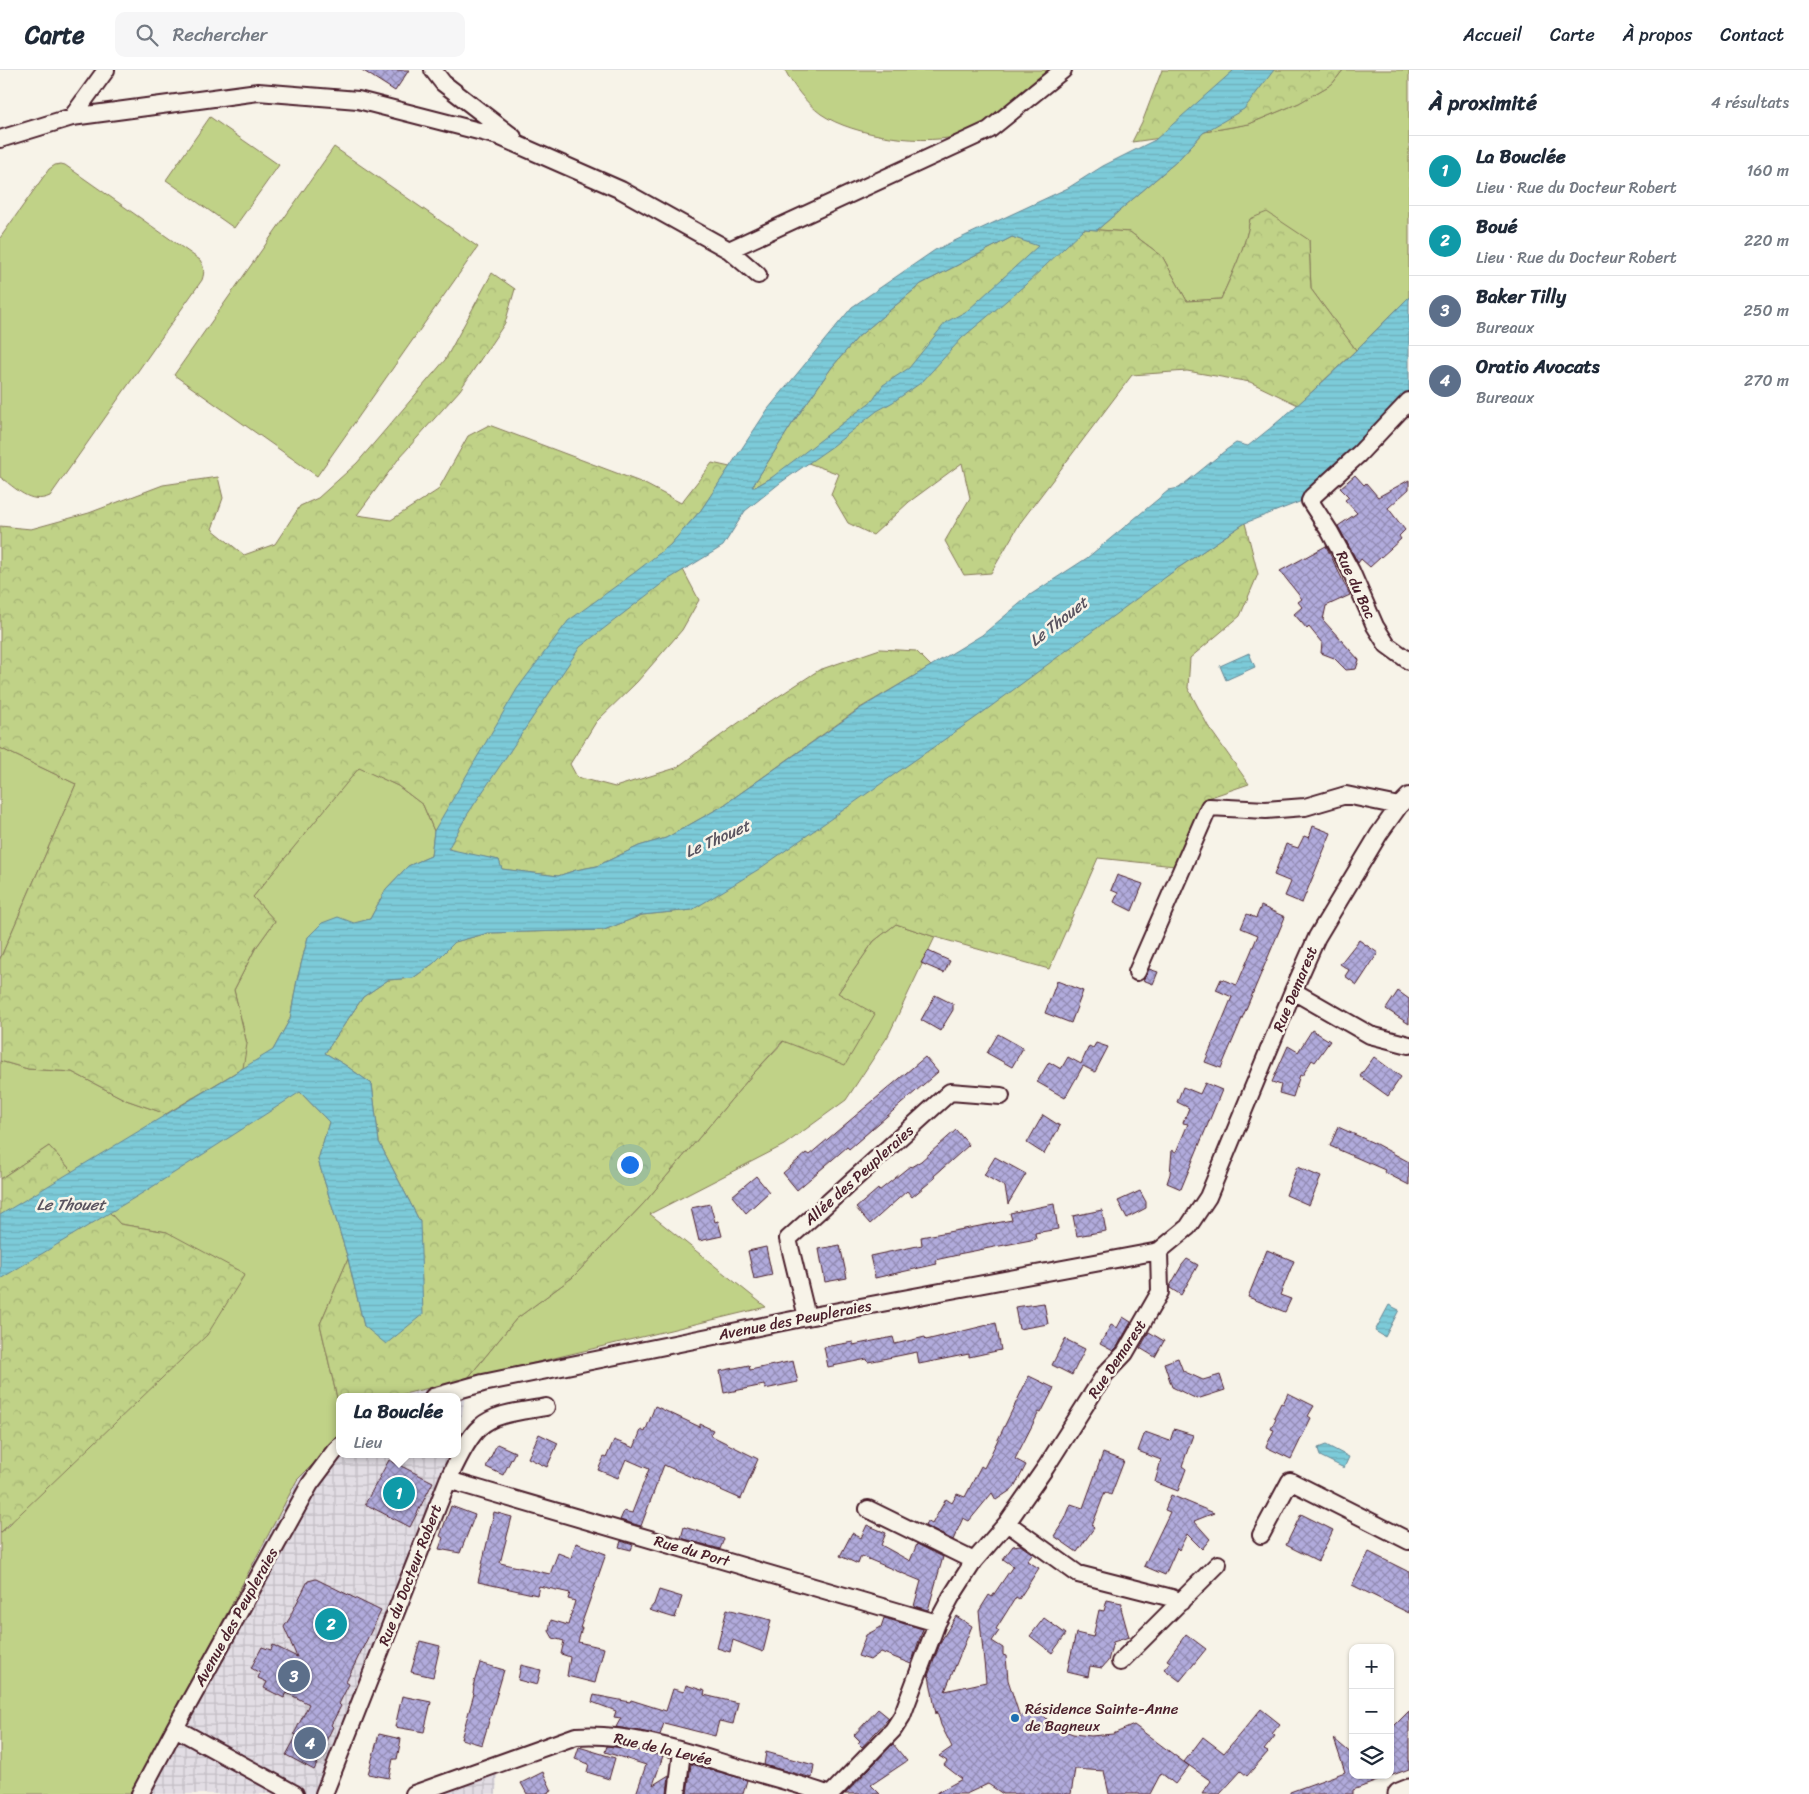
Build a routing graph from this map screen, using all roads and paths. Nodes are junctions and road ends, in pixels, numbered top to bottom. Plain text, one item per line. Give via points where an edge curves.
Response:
1 (106, 70) edge
2 (432, 70) edge
3 (1063, 70) edge
4 (72, 117) junction
5 (0, 139) edge
6 (530, 150) junction
7 (729, 250) junction
8 (758, 275) dead end
9 (1409, 401) edge
10 (1409, 661) edge
11 (1404, 801) edge
12 (1137, 972) dead end
13 (1293, 991) junction
14 (1409, 1045) edge
15 (1001, 1096) dead end
16 (1159, 1251) junction
17 (807, 1317) junction
18 (447, 1393) edge
19 (546, 1407) dead end
20 (336, 1450) edge
21 (461, 1453) edge
22 (459, 1458) edge
23 (448, 1480) junction
24 (868, 1509) dead end
25 (1007, 1523) junction
26 (1262, 1535) dead end
27 (1409, 1541) edge
28 (974, 1561) junction
29 (1218, 1564) dead end
30 (1181, 1602) junction
31 (937, 1622) junction
32 (1120, 1662) dead end
33 (175, 1728) junction
34 (682, 1751) junction
35 (1409, 1790) edge
36 (140, 1794) edge
37 (295, 1794) edge
38 (324, 1794) edge
39 (414, 1794) edge
40 (677, 1794) edge
41 (826, 1794) edge
42 (831, 1794) edge
43 (1399, 1794) edge

1 - 4 street
2 - 6 street via 443,83
3 - 7 street via 989,130
4 - 5 street
4 - 6 street via 258,92 358,100 498,136
6 - 7 street via 621,190
7 - 8 street
9 - 10 street, Rue du Bac via 1310,501 1351,571 1375,626 1387,645
11 - 12 street via 1346,795 1305,807 1266,810 1209,807
11 - 13 street, Rue Demarest via 1378,834 1317,937
13 - 14 street via 1370,1036
13 - 16 street, Rue Demarest via 1208,1197 1188,1227
15 - 17 street, Allée des Peupleraies via 950,1092 788,1239
16 - 17 street, Avenue des Peupleraies
16 - 25 street, Rue Demarest via 1160,1292 1124,1353 1105,1374
17 - 18 street, Avenue des Peupleraies
19 - 21 street, Rue du Docteur Robert via 495,1418 479,1427
20 - 33 street, Avenue des Peupleraies via 310,1484
22 - 23 street, Rue du Docteur Robert
23 - 31 street, Rue du Port
23 - 38 street, Rue du Docteur Robert
24 - 28 street
25 - 28 street, Rue Demarest
25 - 30 street via 1078,1574
26 - 27 street via 1290,1481
28 - 31 street, Rue Demarest
29 - 30 street
30 - 32 street
31 - 42 street, Rue Demarest via 902,1716 893,1730
33 - 36 street, Avenue des Peupleraies
33 - 37 street
34 - 39 street, Rue de la Levée via 615,1736 576,1736
34 - 40 street
34 - 41 street, Rue de la Levée
35 - 43 main road

